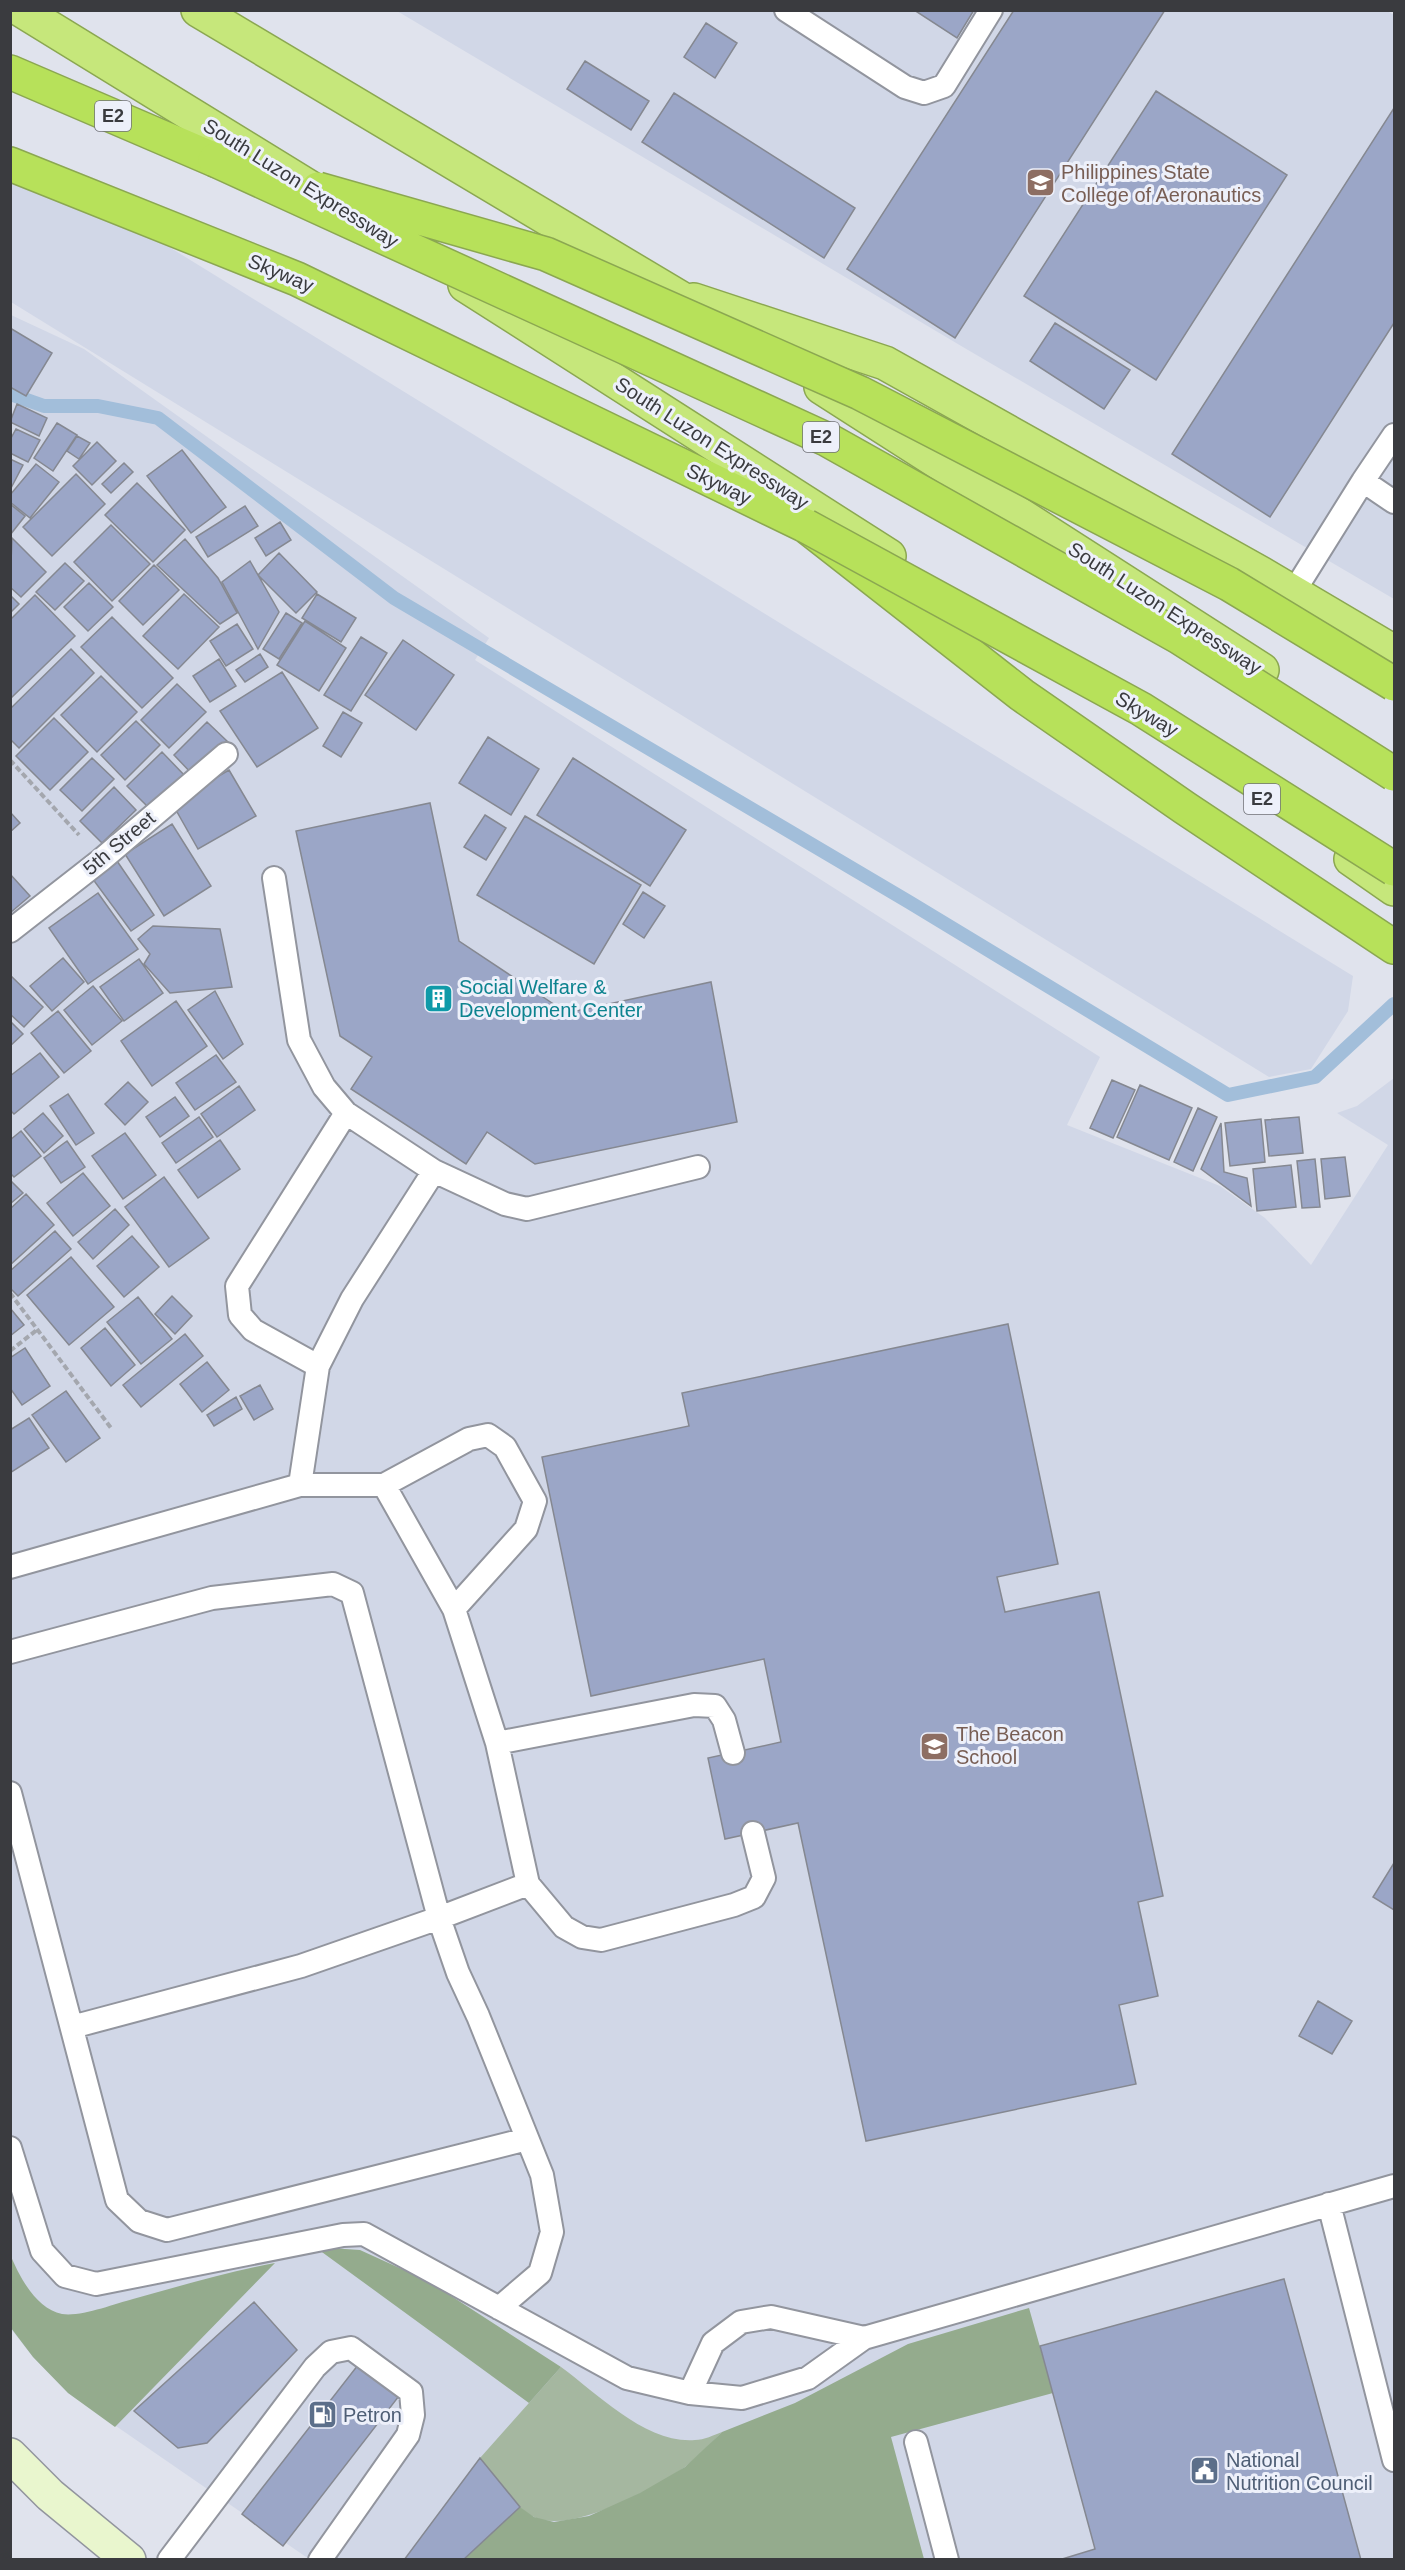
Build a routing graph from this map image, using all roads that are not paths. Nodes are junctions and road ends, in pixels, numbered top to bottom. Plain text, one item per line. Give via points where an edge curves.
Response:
1 (198, 10) edge
2 (786, 10) edge
3 (991, 10) edge
4 (10, 13) edge
5 (34, 19) edge
6 (10, 72) edge
7 (215, 160) junction
8 (10, 164) edge
9 (678, 294) junction
10 (1395, 435) edge
11 (1363, 481) junction
12 (1395, 502) edge
13 (806, 526) junction
14 (1293, 593) junction
15 (1395, 652) edge
16 (1395, 684) edge
17 (226, 754) dead end
18 (1395, 756) edge
19 (1395, 774) edge
20 (1395, 868) edge
21 (274, 878) dead end
22 (1395, 889) edge
23 (10, 931) edge
24 (1395, 947) edge
25 (346, 1113) junction
26 (698, 1167) dead end
27 (434, 1171) junction
28 (318, 1366) junction
29 (300, 1485) junction
30 (384, 1485) junction
31 (10, 1567) edge
32 (454, 1609) junction
33 (10, 1652) edge
34 (497, 1743) junction
35 (733, 1753) dead end
36 (10, 1793) edge
37 (753, 1833) dead end
38 (528, 1884) junction
39 (439, 1918) junction
40 (72, 2027) junction
41 (527, 2139) junction
42 (10, 2148) edge
43 (1395, 2186) edge
44 (1329, 2204) junction
45 (499, 2308) junction
46 (864, 2338) junction
47 (690, 2393) junction
48 (916, 2442) dead end
49 (10, 2455) edge
50 (1395, 2460) edge
51 (129, 2559) edge
52 (169, 2559) edge
53 (320, 2559) edge
54 (947, 2559) edge

1 - 9 highway, South Luzon Expressway / E2
2 - 3 lane via 905,87 924,93 944,86
4 - 5 highway, South Luzon Expressway
5 - 22 highway, South Luzon Expressway / E2 via 284,170 1110,697
6 - 7 highway, E2
7 - 16 highway, bridge via 546,254 638,293 860,393 1229,584
7 - 19 highway, E2, bridge via 828,440 1179,636
8 - 13 highway, Skyway / E2 via 297,279
9 - 14 highway via 885,363
9 - 18 highway, South Luzon Expressway / E2
10 - 11 lane
11 - 12 lane
11 - 14 lane
13 - 20 highway, Skyway / E2, bridge via 1141,709
13 - 24 highway, bridge via 1022,695
14 - 15 highway
17 - 23 lane, 5th Street
21 - 25 lane via 299,1040 324,1087
25 - 27 lane
25 - 28 lane via 237,1286 240,1315 253,1330
26 - 27 lane via 527,1209 505,1204
27 - 28 lane via 352,1299
28 - 29 lane
29 - 30 lane
29 - 31 lane
30 - 32 lane
30 - 32 lane via 469,1439 488,1435 505,1448 530,1492 535,1502 526,1529
32 - 34 lane
33 - 39 lane via 212,1598 333,1584 352,1593
34 - 35 lane via 694,1705 715,1706 724,1720
34 - 38 lane
36 - 40 lane
37 - 38 lane via 764,1878 754,1897 601,1940 582,1937 564,1927
38 - 39 lane
39 - 40 lane via 301,1966
39 - 41 lane
40 - 41 lane via 117,2200 139,2221 167,2230
41 - 45 lane via 542,2175 552,2232 540,2272
42 - 45 lane via 42,2251 65,2276 96,2284 364,2234
43 - 44 lane
44 - 46 lane
44 - 50 lane
45 - 47 lane via 627,2378
46 - 47 lane via 808,2378 742,2398
46 - 47 lane via 771,2317 741,2322 713,2343
48 - 54 lane
49 - 51 main road via 50,2495
52 - 53 lane via 315,2367 331,2352 351,2348 411,2392 412,2415 408,2435

